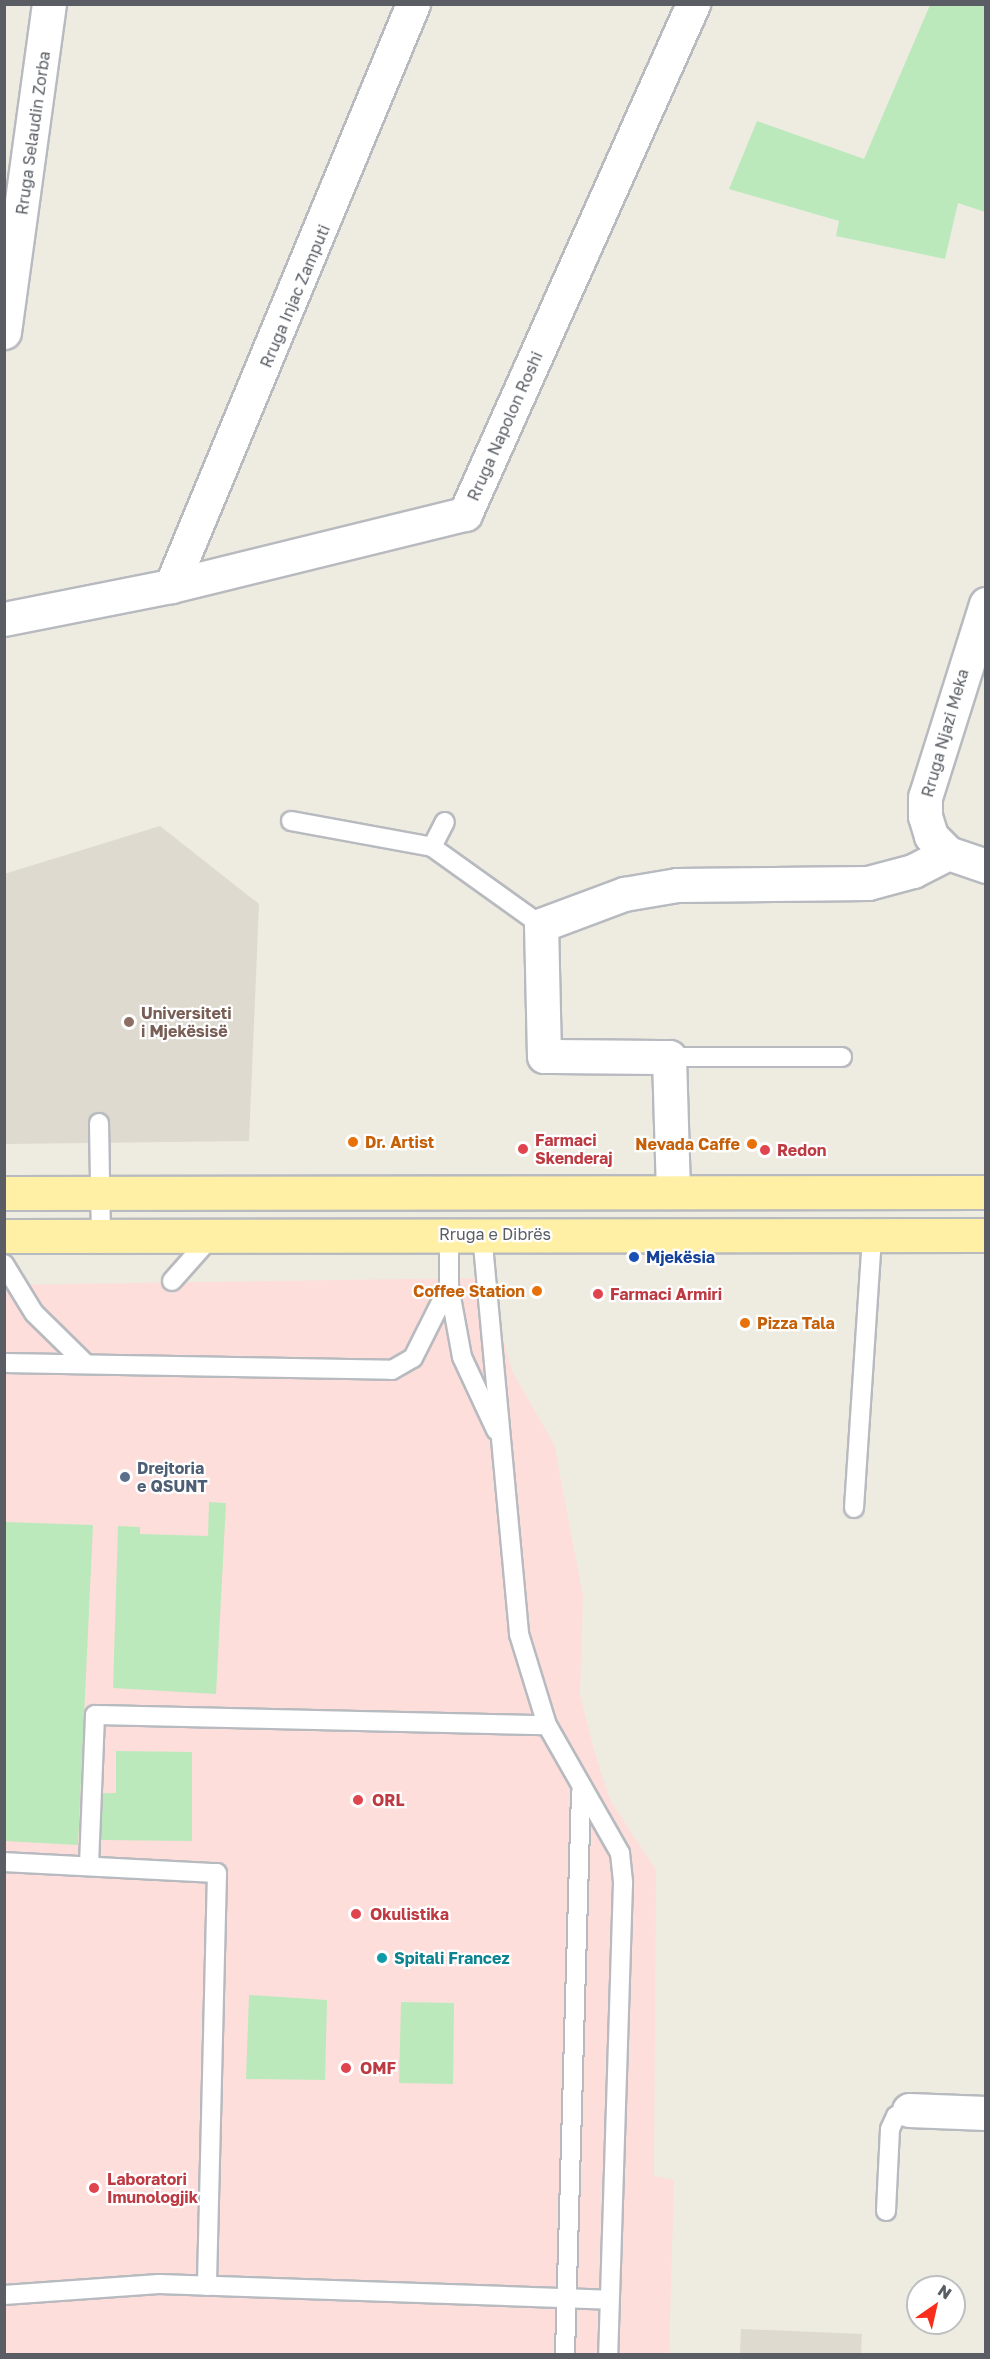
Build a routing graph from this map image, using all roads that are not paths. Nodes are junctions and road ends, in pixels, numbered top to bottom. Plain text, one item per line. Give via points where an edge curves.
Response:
1 (50, 4) edge
2 (413, 4) edge
3 (693, 4) edge
4 (4, 332) edge
5 (171, 586) junction
6 (986, 604) edge
7 (4, 619) edge
8 (291, 821) dead end
9 (445, 822) dead end
10 (432, 847) junction
11 (948, 853) junction
12 (986, 866) edge
13 (541, 925) junction
14 (669, 1056) junction
15 (842, 1057) dead end
16 (99, 1123) dead end
17 (674, 1192) junction
18 (986, 1192) edge
19 (4, 1193) edge
20 (100, 1193) junction
21 (482, 1234) junction
22 (449, 1235) junction
23 (872, 1235) junction
24 (986, 1235) edge
25 (4, 1236) edge
26 (100, 1237) junction
27 (211, 1237) junction
28 (4, 1264) edge
29 (172, 1281) dead end
30 (449, 1286) junction
31 (4, 1363) edge
32 (86, 1364) junction
33 (501, 1440) junction
34 (854, 1508) dead end
35 (547, 1725) junction
36 (581, 1792) junction
37 (4, 1862) edge
38 (89, 1865) junction
39 (909, 2110) joint
40 (986, 2113) edge
41 (886, 2211) dead end
42 (207, 2286) junction
43 (4, 2295) edge
44 (566, 2297) junction
45 (609, 2300) junction
46 (565, 2355) edge
47 (608, 2355) edge

1 - 4 street, Rruga Selaudin Zorba
2 - 5 street, Rruga Injac Zamputi
3 - 5 street, Rruga Napolon Roshi via 465,514
5 - 7 street, Rruga Napolon Roshi
6 - 11 street, Rruga Njazi Meka via 925,797 931,836
8 - 10 lane
9 - 10 lane
10 - 13 lane
11 - 12 street
11 - 13 street via 913,871 868,883 677,885 624,894
13 - 14 street via 544,1056
14 - 15 lane
14 - 17 street
16 - 20 lane
17 - 18 main road
17 - 20 main road
19 - 20 main road
20 - 26 lane
21 - 22 main road, Rruga e Dibrës
21 - 23 main road, Rruga e Dibrës
21 - 33 lane
22 - 27 main road, Rruga e Dibrës
22 - 30 lane
23 - 24 main road, Rruga e Dibrës
23 - 34 lane
25 - 26 main road, Rruga e Dibrës
26 - 27 main road, Rruga e Dibrës
27 - 29 lane
28 - 32 lane via 34,1313
30 - 32 lane via 413,1358 392,1370
30 - 33 lane via 462,1357
31 - 32 lane
33 - 35 lane via 519,1634
35 - 36 lane
35 - 38 lane via 95,1715
36 - 44 lane
36 - 45 lane via 620,1853 623,1883
37 - 38 lane
38 - 42 lane via 217,1873
39 - 40 street
39 - 41 lane via 896,2116 890,2129
42 - 43 lane
42 - 44 lane
44 - 45 lane
44 - 46 lane
45 - 47 lane

